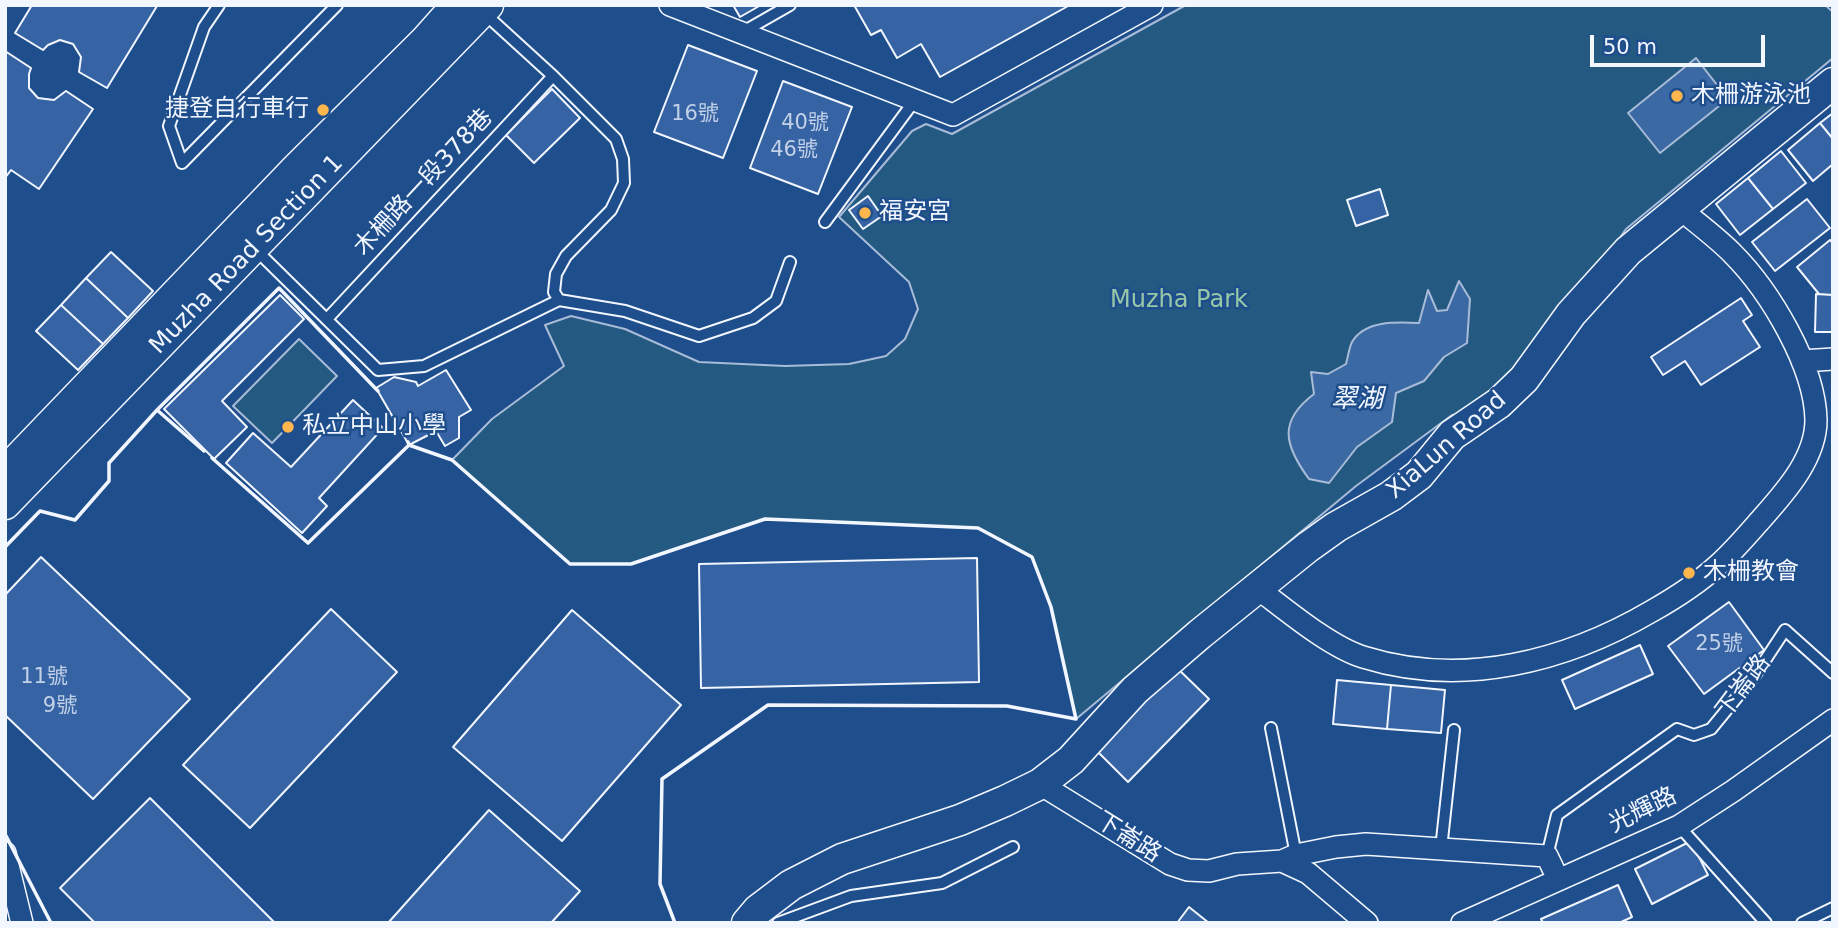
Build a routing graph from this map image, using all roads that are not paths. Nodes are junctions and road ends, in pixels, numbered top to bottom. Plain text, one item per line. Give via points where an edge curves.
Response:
1 (219, 5) edge
2 (337, 5) edge
3 (670, 5) edge
4 (790, 5) edge
5 (1152, 5) edge
6 (476, 7) edge
7 (741, 33) junction
8 (553, 76) junction
9 (1833, 83) edge
10 (915, 100) junction
11 (1680, 209) junction
12 (825, 222) dead end
13 (254, 248) junction
14 (790, 262) dead end
15 (559, 300) junction
16 (327, 319) junction
17 (1833, 359) edge
18 (1802, 361) junction
19 (5, 472) edge
20 (5, 504) edge
21 (1257, 588) junction
22 (1833, 673) edge
23 (1833, 720) edge
24 (1271, 728) dead end
25 (1454, 730) dead end
26 (1040, 784) junction
27 (1679, 826) junction
28 (1013, 847) dead end
29 (1441, 849) junction
30 (5, 853) edge
31 (1547, 856) junction
32 (1289, 858) junction
33 (1558, 879) junction
34 (1833, 908) edge
35 (22, 923) edge
36 (747, 923) edge
37 (778, 923) edge
38 (1367, 923) edge
39 (1462, 923) edge
40 (1766, 923) edge
41 (1802, 923) edge

1 - 2 lane via 204,27 169,126 182,163
3 - 7 street
4 - 7 lane
5 - 10 street via 953,116
6 - 8 lane
6 - 13 street, Muzha Road Section 1
6 - 19 street, Muzha Road Section 1 via 425,41
7 - 10 street
8 - 15 lane via 616,139 624,183 611,209 566,256 556,274 554,292
8 - 16 lane, 木柵路一段378巷
9 - 11 street, XiaLun Road
10 - 12 lane
11 - 18 street via 1732,253 1761,287
11 - 21 street, XiaLun Road via 1603,276 1524,379 1499,403 1452,435 1419,475 1336,527
13 - 16 lane
13 - 20 street, Muzha Road Section 1
14 - 15 lane via 776,301 753,318 699,336 625,311
15 - 16 lane via 424,366 378,370
17 - 18 street
18 - 21 street via 1816,422 1810,449 1789,488 1717,567 1618,631 1552,657 1507,666 1461,671 1406,667 1360,657
21 - 26 street, XiaLun Road via 1135,690 1070,760
22 - 31 lane, 下崙路 via 1785,630 1711,729 1695,735 1677,729 1557,815
23 - 27 street, 光輝路
24 - 32 lane
25 - 29 lane
26 - 32 street, 下崙路 via 1170,864 1188,870
26 - 36 street via 960,820 842,859 791,885
27 - 33 street, 光輝路
27 - 40 lane
28 - 37 lane via 942,883 850,896
29 - 31 street, 下崙路
29 - 32 street, 下崙路 via 1366,844
30 - 35 street
31 - 33 street
32 - 38 street
33 - 39 street, 光輝路
34 - 41 lane

